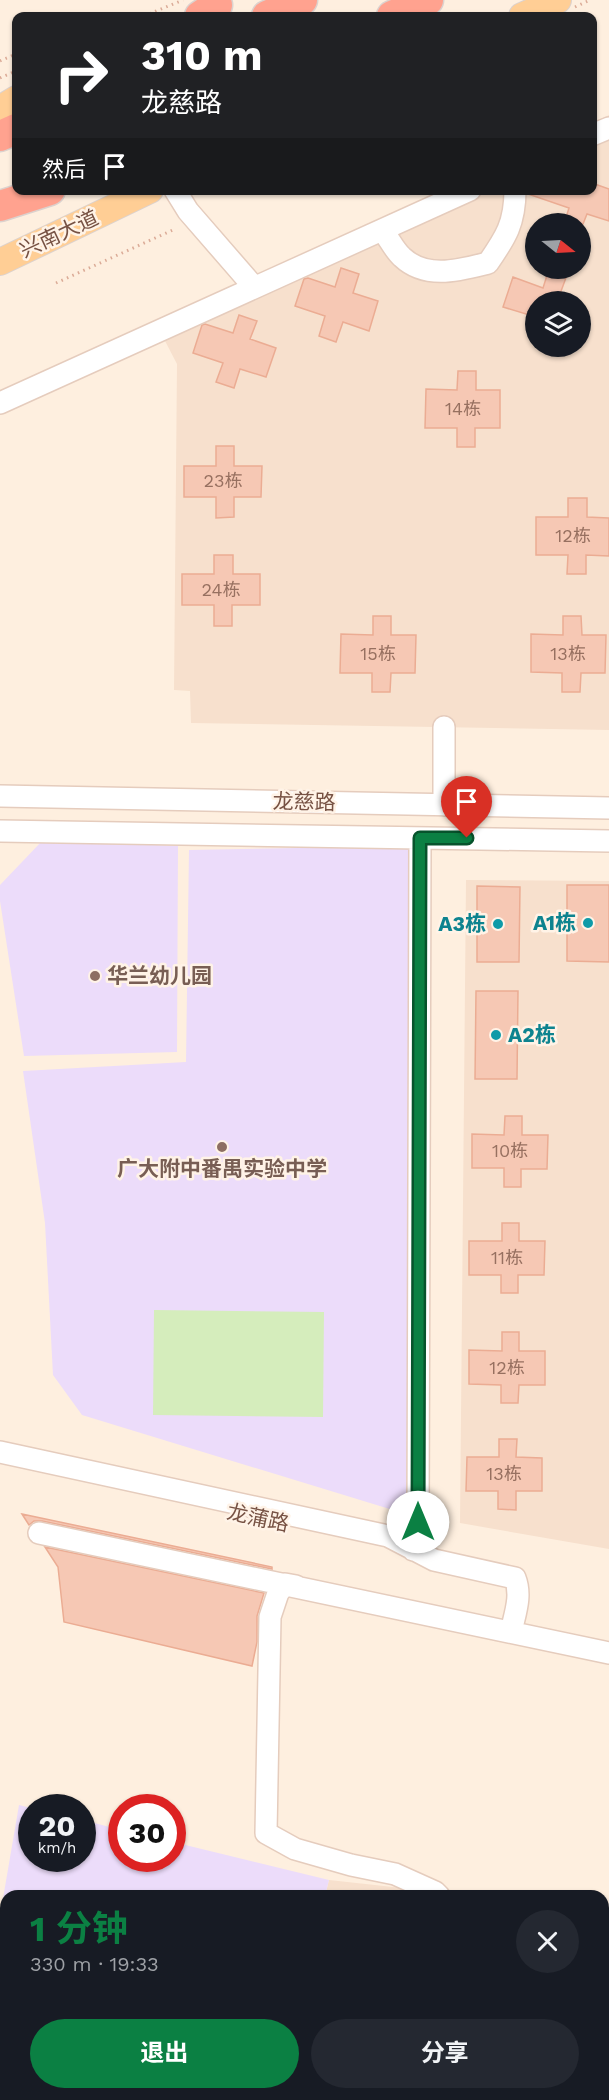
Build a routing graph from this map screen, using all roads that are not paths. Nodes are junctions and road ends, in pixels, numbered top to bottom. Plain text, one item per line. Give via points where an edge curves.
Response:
1 (302, 0) edge
2 (428, 0) edge
3 (558, 0) edge
4 (276, 12) edge
5 (401, 12) edge
6 (534, 12) edge
7 (34, 195) edge
8 (140, 195) edge
9 (177, 195) edge
10 (459, 195) edge
11 (515, 195) edge
12 (0, 206) edge
13 (382, 230) junction
14 (0, 262) edge
15 (254, 287) junction
16 (0, 403) edge
17 (444, 727) dead end
18 (0, 796) edge
19 (444, 805) junction
20 (609, 808) edge
21 (0, 831) edge
22 (420, 838) junction
23 (609, 841) edge
24 (0, 1452) edge
25 (0, 1463) edge
26 (39, 1533) dead end
27 (413, 1550) junction
28 (509, 1581) junction
29 (286, 1585) junction
30 (502, 1630) junction
31 (609, 1653) edge
32 (431, 1890) edge

1 - 4 highway
2 - 5 highway
3 - 6 main road
7 - 12 highway
8 - 14 main road, 兴南大道
9 - 15 street
10 - 13 street
11 - 13 street via 515,213 488,263 441,273 420,268 402,258
13 - 15 street
15 - 16 street
17 - 19 street
18 - 19 street, 龙慈路
19 - 20 street, 龙慈路
21 - 22 street, 龙慈路
22 - 23 street, 龙慈路
22 - 27 street via 418,1522
24 - 27 street, 龙蒲路 via 388,1536
25 - 28 street, 龙蒲路 via 385,1545 430,1565
26 - 29 street
27 - 28 street, 龙蒲路 via 434,1560
28 - 30 street via 515,1578 519,1597
29 - 30 street
29 - 32 street via 278,1593 270,1617 266,1833 295,1849 395,1874
30 - 31 street

